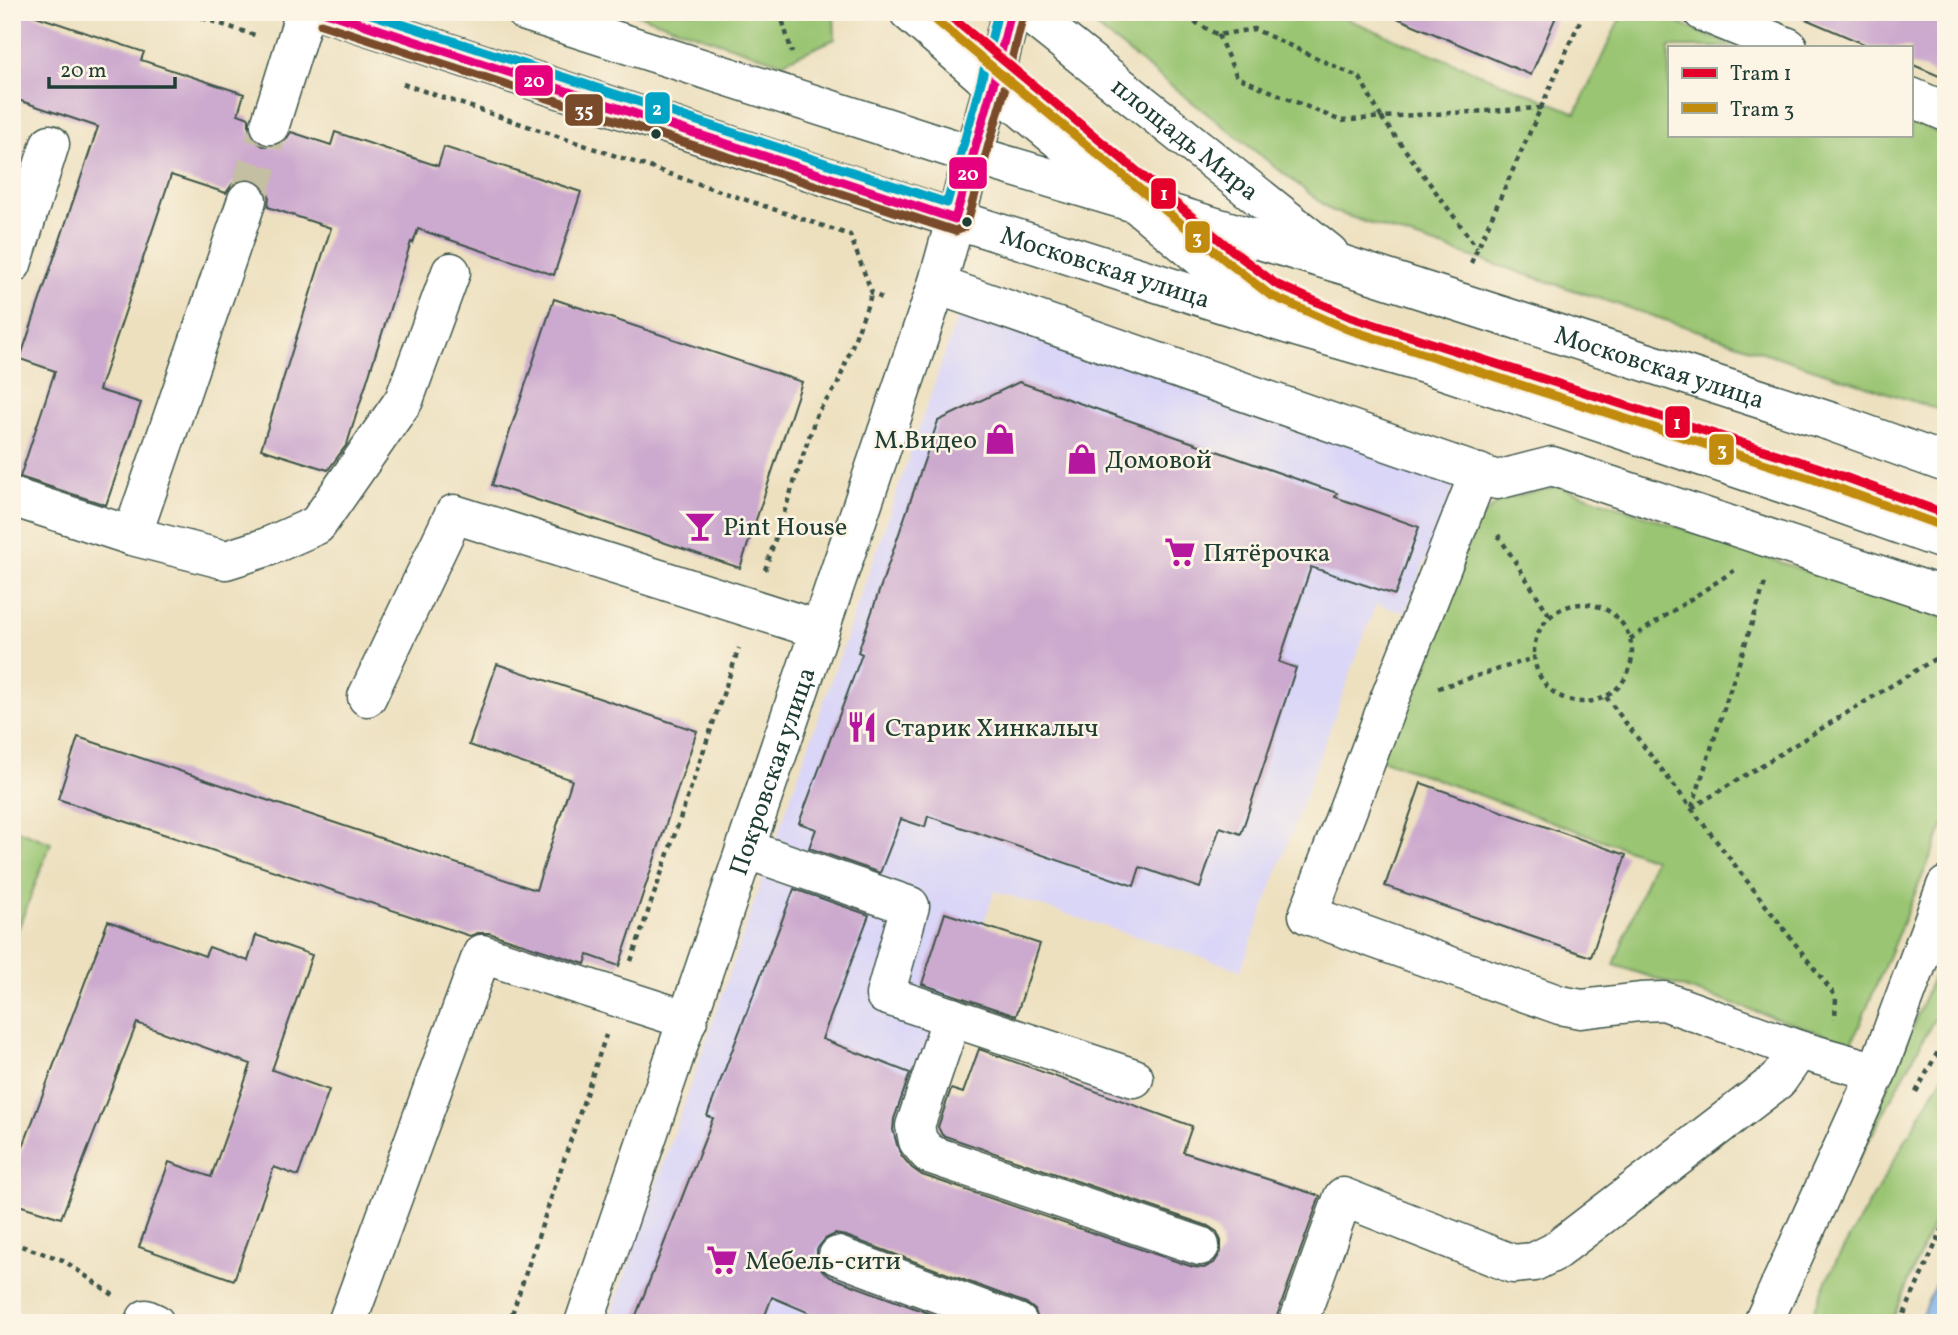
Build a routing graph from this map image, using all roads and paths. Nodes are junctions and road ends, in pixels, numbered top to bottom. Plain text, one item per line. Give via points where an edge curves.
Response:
1 (183, 12) edge
2 (325, 12) edge
3 (526, 12) edge
4 (780, 12) edge
5 (909, 12) edge
6 (1011, 12) edge
7 (1027, 12) edge
8 (1177, 12) edge
9 (1584, 12) edge
10 (1703, 12) edge
11 (299, 30) edge
12 (1218, 35) junction
13 (1786, 46) edge
14 (795, 64) dead end
15 (399, 83) dead end
16 (993, 85) junction
17 (1912, 97) edge
18 (1541, 108) junction
19 (1946, 112) edge
20 (1381, 117) junction
21 (270, 125) tunnel mouth
22 (50, 144) dead end
23 (973, 155) junction
24 (247, 200) tunnel mouth
25 (1135, 203) junction
26 (955, 219) junction
27 (1477, 248) junction
28 (12, 264) edge
29 (1344, 265) junction
30 (1468, 269) dead end
31 (451, 272) dead end
32 (937, 285) junction
33 (872, 293) junction
34 (886, 300) dead end
35 (1296, 327) junction
36 (1946, 463) edge
37 (1475, 483) junction
38 (12, 497) edge
39 (132, 536) junction
40 (1946, 541) edge
41 (1779, 542) junction
42 (1946, 597) edge
43 (753, 608) junction
44 (1550, 616) junction
45 (820, 630) junction
46 (1630, 639) junction
47 (1946, 652) edge
48 (1534, 658) junction
49 (367, 697) dead end
50 (1606, 697) junction
51 (1388, 703) junction
52 (1691, 808) junction
53 (746, 849) junction
54 (1946, 886) edge
55 (619, 997) junction
56 (953, 1017) junction
57 (688, 1020) junction
58 (1817, 1054) junction
59 (1877, 1072) junction
60 (1134, 1078) dead end
61 (1946, 1221) edge
62 (12, 1243) edge
63 (1200, 1246) dead end
64 (838, 1256) dead end
65 (151, 1321) edge
66 (347, 1323) edge
67 (509, 1323) edge
68 (584, 1323) edge
69 (1018, 1323) edge
70 (1298, 1323) edge
71 (1763, 1323) edge
72 (1900, 1323) edge

1 - 11 path
2 - 26 main road, Московская улица
3 - 23 main road, Московская улица
4 - 14 path
5 - 16 main road
6 - 16 main road, Покровская улица
7 - 29 main road, площадь Мира
8 - 12 path
9 - 18 path
10 - 13 main road
11 - 21 main road
12 - 20 path via 1254,29 1360,78
12 - 20 path via 1237,77 1340,121
15 - 33 path via 850,235
16 - 23 main road, Покровская улица
16 - 25 main road
17 - 19 main road
18 - 20 path
18 - 27 path
20 - 27 path
22 - 28 main road
23 - 25 main road, Московская улица
23 - 26 main road, Покровская улица
24 - 39 main road
25 - 29 main road, Московская улица
25 - 35 main road
26 - 32 main road, Покровская улица
26 - 35 main road, Московская улица
27 - 30 path
29 - 36 main road, Московская улица
31 - 39 main road via 404,400 317,525 226,560
32 - 37 main road
32 - 45 main road, Покровская улица
33 - 34 path
33 - 43 path via 837,386 817,413
35 - 40 main road, Московская улица via 1428,365
37 - 41 main road via 1552,467
37 - 44 path
37 - 51 main road
38 - 39 main road
41 - 42 main road
41 - 46 path
41 - 52 path
43 - 45 main road
43 - 49 main road via 454,514
43 - 55 path
44 - 46 path via 1578,604 1594,605 1610,612
44 - 48 path via 1540,629
45 - 53 main road, Покровская улица
46 - 50 path via 1629,672
47 - 52 path
48 - 50 path via 1546,686 1558,696 1573,702
48 - 51 path
50 - 52 path
51 - 58 main road via 1308,915 1560,1005 1581,1009 1664,1001
52 - 58 path via 1836,997
53 - 56 main road via 910,906 885,995
53 - 57 main road, Покровская улица
54 - 59 main road
55 - 57 main road
55 - 66 main road via 482,954
55 - 67 path
56 - 60 main road
56 - 63 main road via 915,1126 918,1141 929,1154
57 - 68 main road, Покровская улица
58 - 59 main road
58 - 70 main road via 1554,1252 1534,1262 1513,1264 1343,1197
59 - 71 main road
61 - 72 path
62 - 65 path via 63,1260
64 - 69 main road

